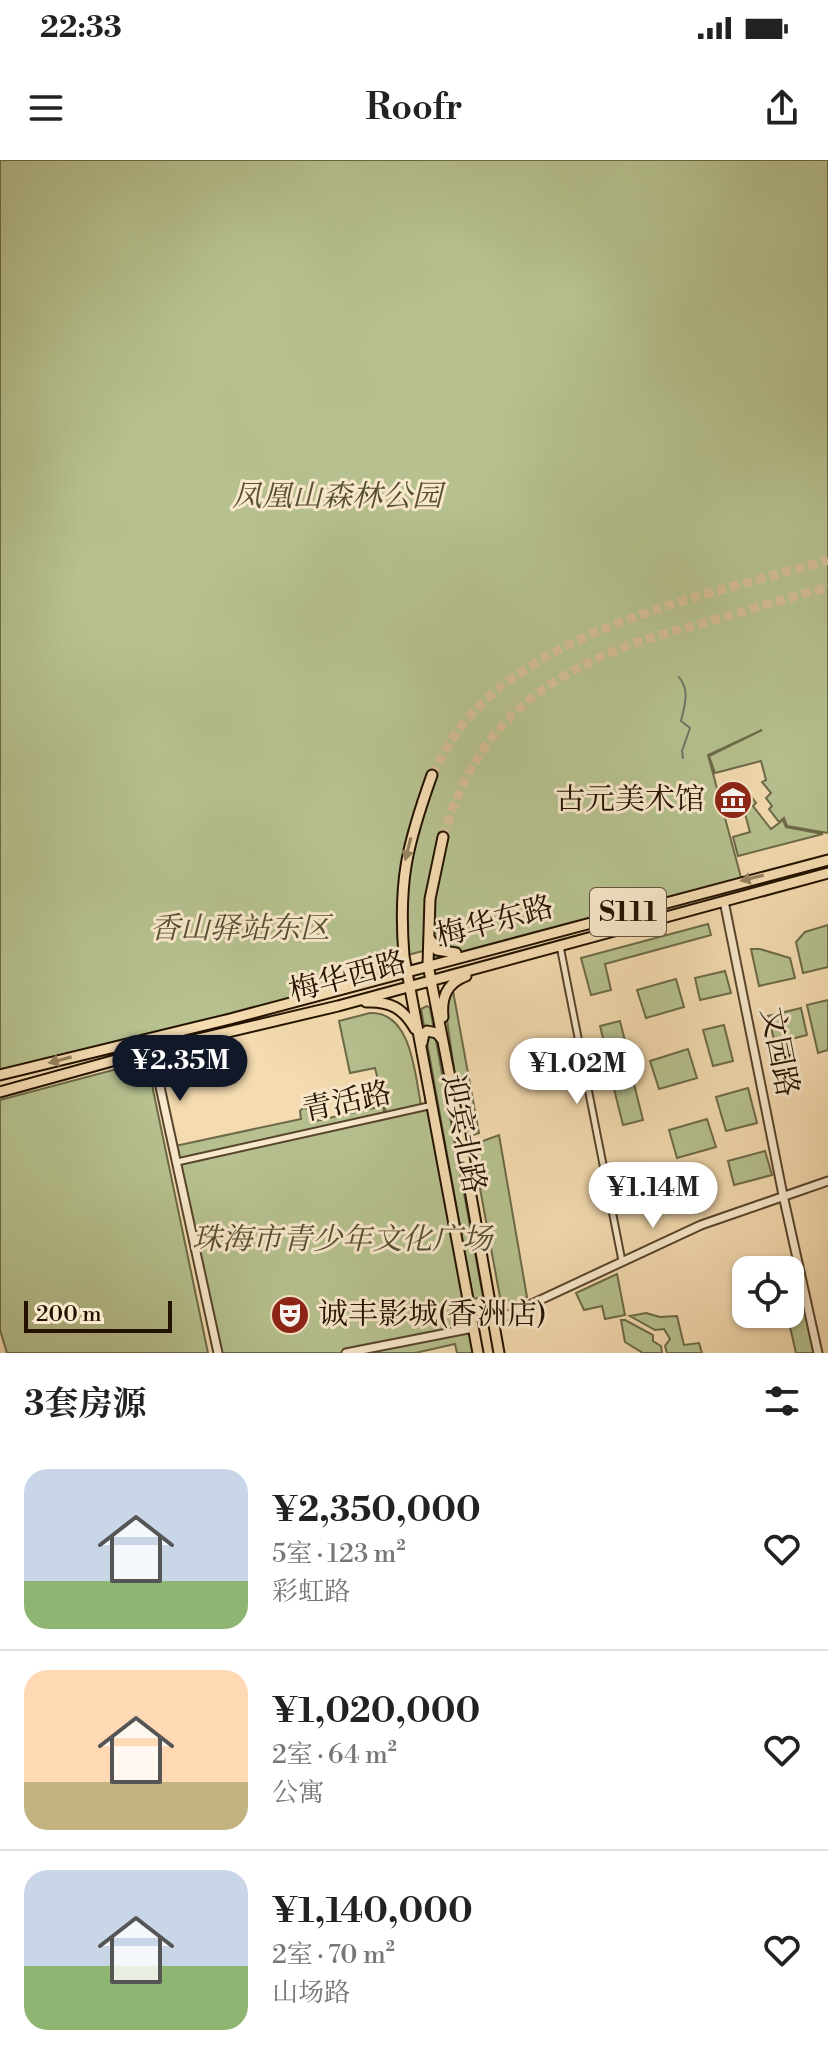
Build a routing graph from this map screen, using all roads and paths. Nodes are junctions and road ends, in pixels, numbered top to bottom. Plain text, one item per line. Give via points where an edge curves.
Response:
1 (432, 775) tunnel mouth
2 (443, 837) tunnel mouth
3 (828, 860) edge
4 (828, 873) edge
5 (724, 901) junction
6 (428, 933) junction
7 (530, 938) junction
8 (560, 945) junction
9 (538, 950) junction
10 (428, 965) junction
11 (407, 971) junction
12 (430, 981) junction
13 (410, 986) junction
14 (338, 1006) junction
15 (442, 1039) junction
16 (421, 1042) junction
17 (152, 1050) junction
18 (449, 1072) junction
19 (0, 1075) edge
20 (0, 1092) edge
21 (433, 1105) junction
22 (177, 1162) junction
23 (828, 1181) edge
24 (783, 1195) junction
25 (622, 1262) junction
26 (493, 1322) junction
27 (473, 1328) junction
28 (218, 1353) edge
29 (346, 1353) edge
30 (478, 1353) edge
31 (499, 1353) edge
32 (818, 1353) edge

1 -> 11 main road, 迎宾北路 via 403,870
2 - 6 main road, 迎宾北路
3 -> 7 main road, 梅华东路 / S111
4 - 5 main road, 梅华东路 / S111
5 - 8 main road, 梅华东路 / S111
5 - 24 street, 文园路
6 - 7 main road via 434,947 447,953
6 - 10 main road, 迎宾北路
7 - 10 main road, 梅华东路 / S111
8 - 9 main road, 梅华东路 / S111
8 - 25 street
9 - 12 main road, 梅华东路 / S111
9 - 18 main road via 459,978 447,989 442,1008
10 - 11 main road, 梅华东路 / S111
10 - 12 main road, 迎宾北路
11 - 13 main road, 迎宾北路
11 -> 19 main road, 梅华西路
12 - 13 main road, 梅华西路
12 - 15 main road, 迎宾北路
13 - 14 main road, 梅华西路
13 - 16 main road, 迎宾北路
14 - 16 main road via 390,1004 404,1012
14 - 17 main road, 梅华西路
15 - 16 main road via 427,1031
15 - 18 main road, 迎宾北路
16 - 21 main road, 迎宾北路
17 - 20 main road, 梅华西路
17 - 22 street
18 - 26 main road, 迎宾北路
21 - 22 street, 青活路
21 - 27 main road, 迎宾北路
22 - 28 street
23 - 24 street
24 - 25 street
24 - 32 street, 文园路
25 - 26 street
26 - 31 main road, 迎宾北路
27 - 29 street
27 - 30 main road, 迎宾北路

